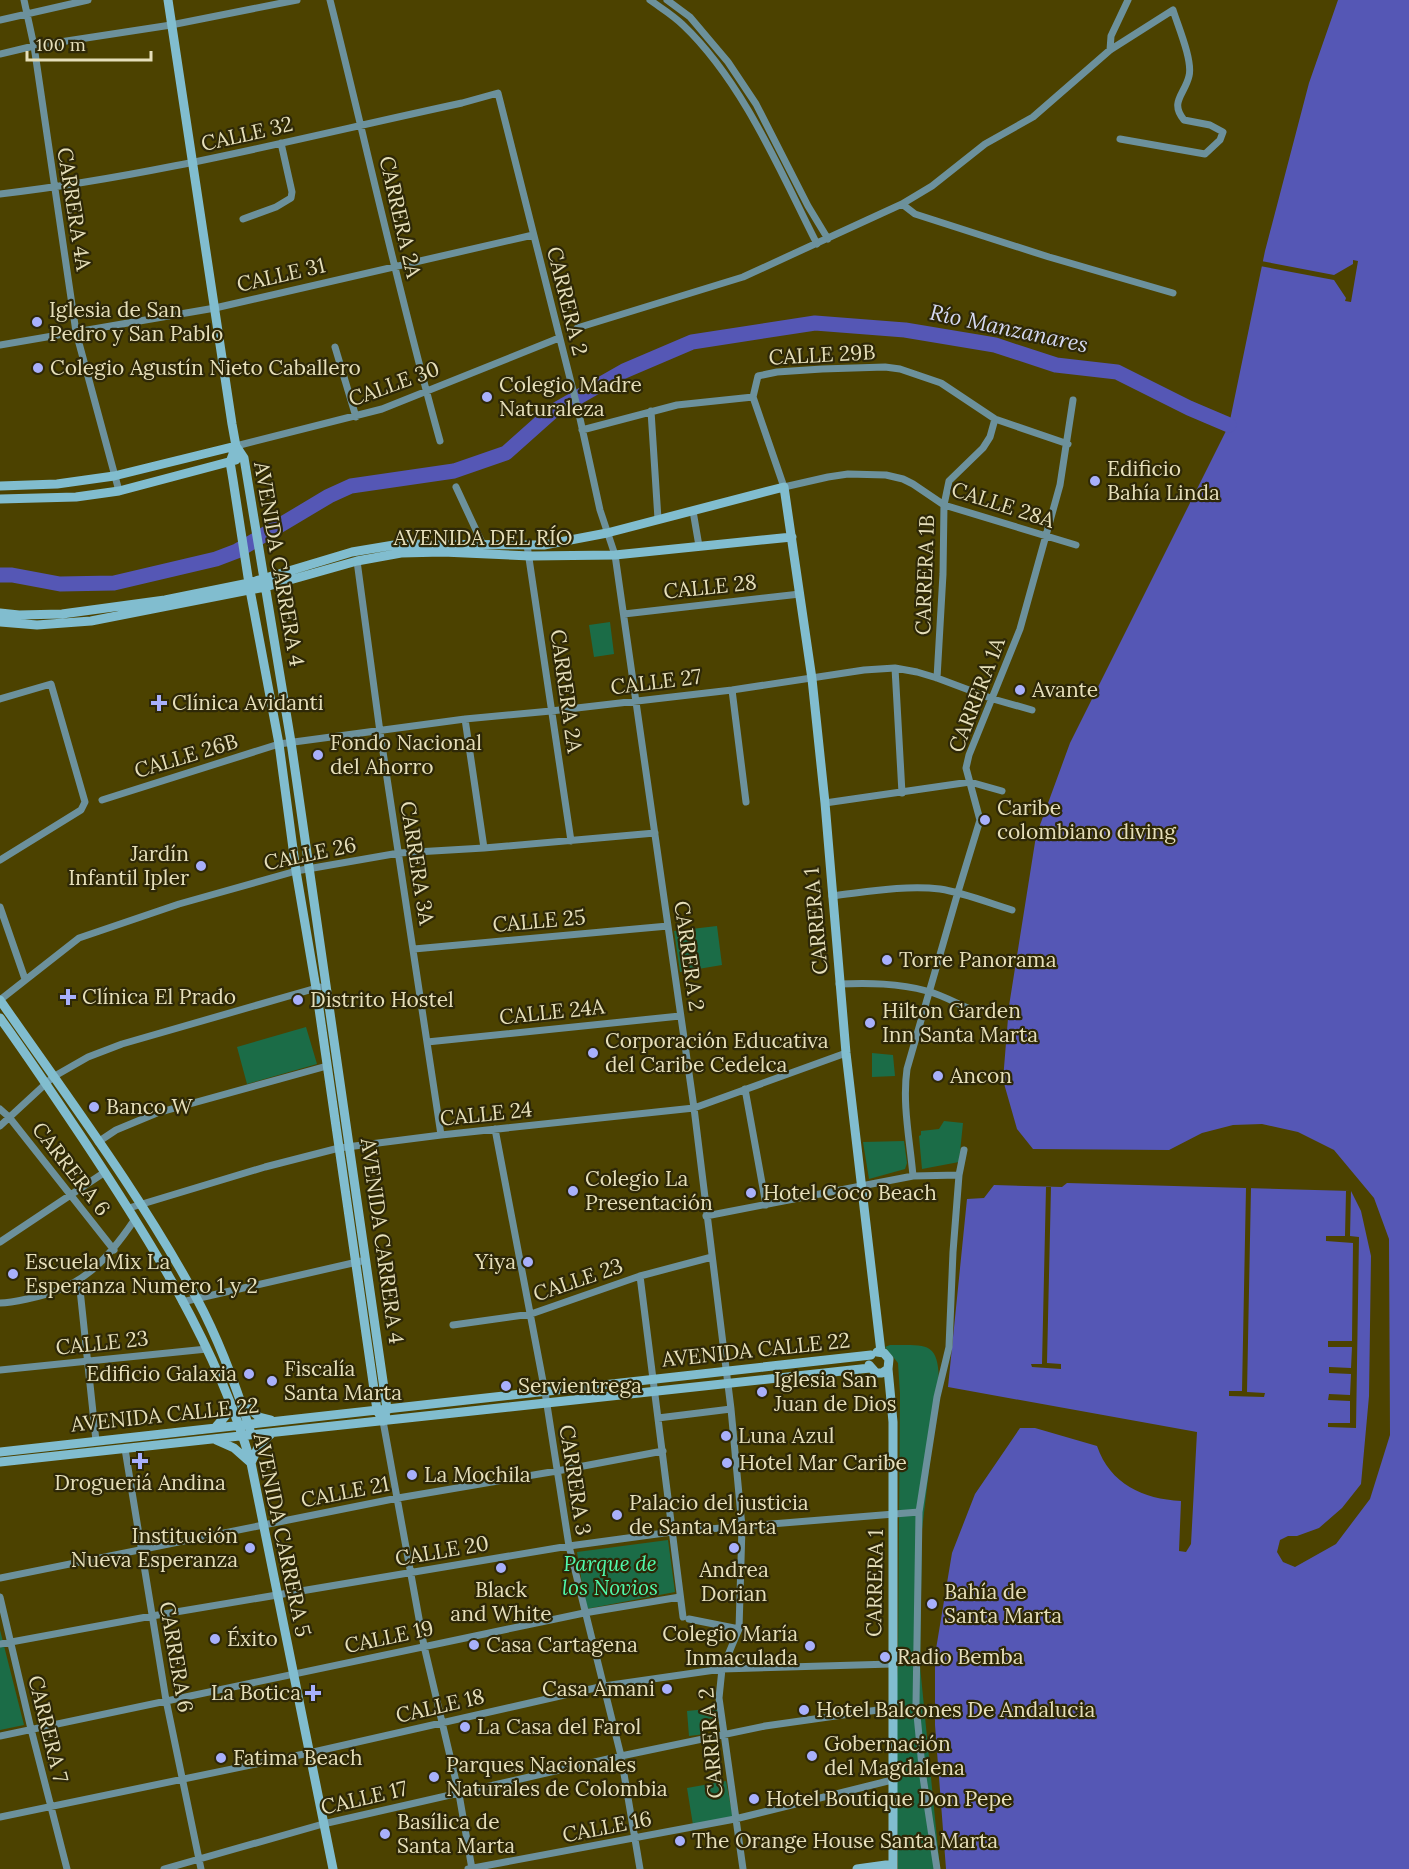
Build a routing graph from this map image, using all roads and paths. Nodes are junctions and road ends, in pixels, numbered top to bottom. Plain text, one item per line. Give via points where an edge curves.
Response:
1 (24, 0) edge
2 (88, 0) edge
3 (168, 0) edge
4 (297, 0) edge
5 (330, 0) edge
6 (650, 0) edge
7 (667, 0) edge
8 (1128, 0) edge
9 (27, 14) junction
10 (0, 20) edge
11 (171, 25) junction
12 (710, 39) junction
13 (702, 45) junction
14 (34, 46) junction
15 (1110, 50) junction
16 (0, 54) edge
17 (498, 93) joint
18 (362, 125) junction
19 (1120, 139) dead end
20 (281, 143) junction
21 (193, 163) junction
22 (54, 188) junction
23 (0, 194) edge
24 (902, 204) junction
25 (243, 219) dead end
26 (533, 235) junction
27 (828, 239) junction
28 (817, 244) junction
29 (395, 266) junction
30 (1173, 293) dead end
31 (215, 308) junction
32 (577, 328) dead end
33 (76, 332) junction
34 (559, 338) junction
35 (0, 345) edge
36 (336, 346) dead end
37 (426, 393) junction
38 (753, 397) junction
39 (1072, 400) dead end
40 (651, 411) junction
41 (356, 417) junction
42 (995, 419) junction
43 (582, 430) junction
44 (440, 441) dead end
45 (1068, 444) junction
46 (236, 446) junction
47 (244, 458) junction
48 (230, 462) junction
49 (207, 468) junction
50 (114, 476) junction
51 (233, 480) junction
52 (0, 486) edge
53 (456, 487) dead end
54 (784, 487) junction
55 (119, 491) junction
56 (0, 499) edge
57 (944, 505) junction
58 (693, 511) junction
59 (658, 519) junction
60 (608, 534) junction
61 (1046, 536) junction
62 (792, 537) junction
63 (483, 545) junction
64 (527, 545) junction
65 (1076, 545) dead end
66 (699, 546) junction
67 (615, 555) junction
68 (530, 556) junction
69 (357, 561) junction
70 (264, 583) junction
71 (250, 586) junction
72 (800, 594) junction
73 (0, 613) edge
74 (624, 614) junction
75 (0, 622) edge
76 (895, 668) junction
77 (937, 678) junction
78 (812, 679) junction
79 (732, 690) junction
80 (0, 699) edge
81 (993, 699) junction
82 (636, 701) junction
83 (1032, 710) dead end
84 (551, 711) junction
85 (465, 719) junction
86 (380, 732) junction
87 (291, 742) junction
88 (279, 744) junction
89 (970, 782) junction
90 (1002, 791) dead end
91 (902, 793) junction
92 (102, 800) dead end
93 (746, 802) dead end
94 (825, 803) junction
95 (655, 833) junction
96 (572, 841) junction
97 (484, 848) junction
98 (399, 853) junction
99 (0, 860) edge
100 (309, 869) junction
101 (296, 871) junction
102 (958, 892) junction
103 (832, 896) junction
104 (0, 907) edge
105 (1012, 910) dead end
106 (668, 926) junction
107 (3, 929) edge
108 (414, 950) junction
109 (25, 979) junction
110 (839, 984) junction
111 (326, 986) junction
112 (316, 988) junction
113 (929, 991) junction
114 (0, 1000) edge
115 (970, 1009) dead end
116 (680, 1016) junction
117 (1, 1021) edge
118 (427, 1042) junction
119 (846, 1053) junction
120 (327, 1066) junction
121 (49, 1080) junction
122 (745, 1089) junction
123 (694, 1108) junction
124 (0, 1109) edge
125 (9, 1117) junction
126 (0, 1126) edge
127 (495, 1129) junction
128 (441, 1135) junction
129 (98, 1142) junction
130 (350, 1147) junction
131 (339, 1148) junction
132 (964, 1149) dead end
133 (105, 1172) junction
134 (959, 1175) junction
135 (913, 1176) junction
136 (862, 1186) junction
137 (72, 1196) junction
138 (140, 1204) junction
139 (766, 1204) junction
140 (129, 1208) junction
141 (706, 1216) junction
142 (135, 1219) junction
143 (0, 1242) edge
144 (114, 1250) junction
145 (712, 1257) junction
146 (366, 1260) junction
147 (355, 1262) junction
148 (640, 1276) junction
149 (79, 1280) junction
150 (197, 1299) junction
151 (182, 1302) junction
152 (0, 1303) edge
153 (531, 1314) junction
154 (453, 1325) dead end
155 (207, 1349) junction
156 (876, 1354) junction
157 (87, 1361) junction
158 (870, 1368) junction
159 (888, 1369) junction
160 (0, 1370) edge
161 (727, 1371) junction
162 (653, 1380) junction
163 (729, 1383) junction
164 (654, 1391) junction
165 (545, 1392) junction
166 (235, 1400) junction
167 (547, 1403) junction
168 (387, 1409) junction
169 (731, 1409) junction
170 (377, 1410) junction
171 (658, 1418) junction
172 (276, 1421) junction
173 (383, 1421) junction
174 (244, 1425) junction
175 (215, 1428) junction
176 (273, 1433) junction
177 (247, 1436) junction
178 (213, 1439) junction
179 (96, 1441) junction
180 (124, 1449) junction
181 (663, 1451) junction
182 (0, 1452) edge
183 (0, 1462) edge
184 (251, 1463) junction
185 (557, 1472) junction
186 (398, 1498) junction
187 (919, 1512) junction
188 (893, 1515) junction
189 (263, 1525) junction
190 (742, 1527) junction
191 (672, 1532) junction
192 (569, 1546) junction
193 (141, 1551) junction
194 (411, 1573) junction
195 (0, 1578) edge
196 (278, 1595) junction
197 (0, 1597) edge
198 (680, 1597) junction
199 (584, 1612) junction
200 (152, 1616) junction
201 (740, 1629) junction
202 (10, 1643) junction
203 (0, 1644) edge
204 (424, 1646) junction
205 (892, 1664) junction
206 (722, 1669) junction
207 (294, 1674) junction
208 (604, 1686) junction
209 (166, 1700) junction
210 (892, 1708) junction
211 (442, 1722) junction
212 (31, 1729) junction
213 (722, 1734) junction
214 (0, 1736) edge
215 (309, 1753) junction
216 (621, 1756) junction
217 (182, 1778) junction
218 (892, 1780) junction
219 (459, 1794) junction
220 (50, 1805) junction
221 (0, 1817) edge
222 (735, 1819) junction
223 (323, 1824) junction
224 (635, 1839) junction
225 (199, 1859) junction
226 (893, 1867) edge
227 (67, 1869) edge
228 (164, 1869) edge
229 (201, 1869) edge
230 (333, 1869) edge
231 (471, 1869) edge
232 (640, 1869) edge
233 (742, 1869) edge
234 (857, 1869) edge
235 (937, 1869) edge

1 - 9 street, CARRERA 4A
2 - 9 street
3 - 11 street, AVENIDA CARRERA 4
4 - 11 street
5 - 18 street, CARRERA 2A
6 - 13 street
7 - 12 street
8 - 15 street via 1111,36
9 - 10 street
9 - 14 street, CARRERA 4A
11 - 14 street
11 - 21 street, AVENIDA CARRERA 4
12 - 13 street
12 - 27 street via 756,104
13 - 28 street via 759,131
14 - 16 street
14 - 22 street, CARRERA 4A
15 - 19 street via 1173,10 1190,75 1178,101 1178,112 1184,120 1224,132 1205,154
15 - 24 street via 1033,117 985,144
17 - 18 street, CALLE 32
17 - 26 street, CARRERA 2
18 - 20 street, CALLE 32
18 - 29 street, CARRERA 2A
20 - 21 street, CALLE 32
20 - 25 street via 291,198
21 - 22 street, CALLE 32
21 - 31 street, AVENIDA CARRERA 4
22 - 23 street, CALLE 32
22 - 33 street, CARRERA 4A
24 - 27 street
24 - 30 street via 915,214
26 - 29 street, CALLE 31
26 - 34 street, CARRERA 2
27 - 28 street
28 - 32 street via 743,277
29 - 31 street, CALLE 31
29 - 37 street, CARRERA 2A
31 - 33 street, CALLE 31
31 - 46 street, AVENIDA CARRERA 4
33 - 35 street, CALLE 31
33 - 50 street, CARRERA 4A
34 - 37 street, CALLE 30
34 - 43 street, CARRERA 2
36 - 41 street
37 - 41 street, CALLE 30
37 - 44 street, CARRERA 2A
38 - 40 street, CALLE 29B
38 - 42 street, CALLE 29B via 756,380 763,374 900,369 941,383
38 - 54 street
39 - 45 street, CARRERA 1A
40 - 43 street, CALLE 29B
40 - 59 street
41 - 46 street, CALLE 30
42 - 45 street, CALLE 29B
42 - 57 street, CARRERA 1B via 983,448 949,482
43 - 60 street, CARRERA 2
45 - 61 street, CARRERA 1A
46 - 47 street, AVENIDA CARRERA 4
46 - 48 street, AVENIDA CARRERA 4
46 - 50 street
47 - 48 street
47 - 70 street, AVENIDA CARRERA 4
48 - 49 street
48 - 51 street, AVENIDA CARRERA 4
49 - 51 street via 222,470
49 - 55 street
50 - 52 street
50 - 55 street, CARRERA 4A
51 - 71 street, AVENIDA CARRERA 4
53 - 63 street
54 - 57 street, CALLE 28A via 848,474 886,475 913,484
54 - 58 street, AVENIDA DEL RÍO
54 - 62 street, CARRERA 1
55 - 56 street via 76,497
57 - 61 street, CALLE 28A
57 - 77 street, CARRERA 1B
58 - 59 street, AVENIDA DEL RÍO
58 - 66 street
59 - 60 street, AVENIDA DEL RÍO
60 - 64 street, AVENIDA DEL RÍO
60 - 67 street, CARRERA 2
61 - 65 street, CALLE 28A
61 - 81 street, CARRERA 1A via 1020,629
62 - 66 street, AVENIDA DEL RÍO
62 - 72 street, CARRERA 1
63 - 64 street, AVENIDA DEL RÍO
63 - 70 street, AVENIDA DEL RÍO via 400,544 352,552
64 - 68 street, CARRERA 2A
66 - 67 street, AVENIDA DEL RÍO
67 - 68 street, AVENIDA DEL RÍO
67 - 74 street, CARRERA 2
68 - 69 street, AVENIDA DEL RÍO via 443,552
68 - 84 street, CARRERA 2A
69 - 70 street, AVENIDA DEL RÍO
69 - 86 street, CARRERA 3A
70 - 71 street, AVENIDA DEL RÍO
70 - 87 street, AVENIDA CARRERA 4
71 - 73 street, AVENIDA DEL RÍO via 90,612
71 - 75 street, AVENIDA DEL RÍO via 91,621 37,625
71 - 88 street, AVENIDA CARRERA 4
72 - 74 street, CALLE 28
72 - 78 street, CARRERA 1
74 - 82 street, CARRERA 2
76 - 77 street, CALLE 27
76 - 78 street, CALLE 27
76 - 91 street
77 - 81 street, CALLE 27
78 - 79 street, CALLE 27
78 - 94 street, CARRERA 1
79 - 82 street, CALLE 27
79 - 93 street
80 - 99 street via 51,684 85,802 84,807
81 - 83 street, CALLE 27
81 - 89 street, CARRERA 1A via 969,755 966,768
82 - 84 street, CALLE 27
82 - 95 street, CARRERA 2
84 - 85 street, CALLE 27
84 - 96 street, CARRERA 2A
85 - 86 street, CALLE 27
85 - 97 street
86 - 87 street, CALLE 27
86 - 98 street, CARRERA 3A
87 - 88 street, CALLE 27
87 - 100 street, AVENIDA CARRERA 4
88 - 92 street, CALLE 26B
88 - 101 street, AVENIDA CARRERA 4
89 - 90 street
89 - 91 street
89 - 102 street, CARRERA 1A via 980,820
91 - 94 street
94 - 103 street, CARRERA 1
95 - 96 street, CALLE 26
95 - 106 street, CARRERA 2
96 - 97 street, CALLE 26
97 - 98 street, CALLE 26
98 - 100 street, CALLE 26
98 - 108 street, CARRERA 3A
100 - 101 street, CALLE 26
100 - 111 street, AVENIDA CARRERA 4
101 - 109 street, CALLE 26 via 79,938
101 - 112 street, AVENIDA CARRERA 4
102 - 103 street via 909,888
102 - 105 street
102 - 113 street, CARRERA 1A
103 - 110 street, CARRERA 1
104 - 107 street
106 - 108 street, CALLE 25
106 - 116 street, CARRERA 2
107 - 109 street
108 - 118 street, CARRERA 3A
109 - 114 street, CALLE 26
110 - 113 street via 885,983
110 - 119 street, CARRERA 1
111 - 112 street
111 - 130 street, AVENIDA CARRERA 4
112 - 120 street, AVENIDA CARRERA 4
112 - 121 street via 122,1044 88,1057
113 - 115 street
113 - 135 street, CARRERA 1A via 905,1086
114 - 121 street, AVENIDA CARRERA 5
116 - 118 street, CALLE 24A
116 - 123 street, CARRERA 2
117 - 121 street, AVENIDA CARRERA 5
118 - 128 street, CARRERA 3A
119 - 122 street, CALLE 24
119 - 136 street, CARRERA 1
120 - 129 street via 157,1113
120 - 131 street, AVENIDA CARRERA 4
121 - 125 street
121 - 129 street, AVENIDA CARRERA 5
121 - 133 street, AVENIDA CARRERA 5
122 - 123 street, CALLE 24
122 - 139 street
123 - 127 street, CALLE 24
123 - 141 street, CARRERA 2
124 - 125 street, CARRERA 6
125 - 126 street
125 - 137 street, CARRERA 6
127 - 128 street, CALLE 24
127 - 153 street, CARRERA 3
128 - 130 street, CALLE 24
129 - 138 street, AVENIDA CARRERA 5
130 - 131 street, CALLE 24
130 - 146 street, AVENIDA CARRERA 4
131 - 138 street, CALLE 24
131 - 147 street, AVENIDA CARRERA 4
132 - 134 street
133 - 137 street
133 - 140 street, AVENIDA CARRERA 5
134 - 135 street
134 - 187 street via 949,1347
135 - 136 street
136 - 139 street
136 - 156 street, CARRERA 1
137 - 143 street
137 - 144 street, CARRERA 6
138 - 140 street, CALLE 24
138 - 150 street, AVENIDA CARRERA 5
139 - 141 street
140 - 142 street, AVENIDA CARRERA 5
141 - 145 street, CARRERA 2
142 - 144 street
142 - 151 street, AVENIDA CARRERA 5
144 - 149 street
145 - 148 street, CALLE 23
145 - 161 street, CARRERA 2
146 - 147 street
146 - 168 street, AVENIDA CARRERA 4
147 - 150 street
147 - 170 street, AVENIDA CARRERA 4
148 - 153 street, CALLE 23
148 - 162 street
149 - 152 street via 44,1296
149 - 157 street
150 - 151 street
150 - 166 street, AVENIDA CARRERA 5
151 - 155 street, AVENIDA CARRERA 5
153 - 154 street, CALLE 23
153 - 165 street, CARRERA 3
155 - 157 street, CALLE 23
155 - 166 street, AVENIDA CARRERA 5
156 - 158 street via 868,1362
156 - 159 street via 889,1359
156 - 161 street, AVENIDA CALLE 22
157 - 160 street, CALLE 23
157 - 179 street
158 - 159 street via 879,1373
158 - 163 street, AVENIDA CALLE 22
159 - 188 street, CARRERA 1 via 893,1422
161 - 162 street, AVENIDA CALLE 22
161 - 163 street, CARRERA 2
162 - 164 street
162 - 165 street, AVENIDA CALLE 22
163 - 164 street, AVENIDA CALLE 22
163 - 169 street, CARRERA 2
164 - 167 street, AVENIDA CALLE 22
164 - 171 street
165 - 167 street, CARRERA 3
165 - 168 street, AVENIDA CALLE 22
166 - 172 street via 251,1412
166 - 174 street, AVENIDA CARRERA 5
166 - 175 street
167 - 173 street, AVENIDA CALLE 22
167 - 185 street, CARRERA 3
168 - 170 street, AVENIDA CALLE 22
168 - 173 street, AVENIDA CARRERA 4
169 - 171 street
169 - 190 street, CARRERA 2
170 - 172 street, AVENIDA CALLE 22
170 - 173 street, AVENIDA CARRERA 4
171 - 181 street
172 - 174 street, AVENIDA CALLE 22
173 - 176 street, AVENIDA CALLE 22
173 - 186 street
174 - 175 street, AVENIDA CALLE 22
174 - 177 street, AVENIDA CARRERA 5
175 - 179 street, AVENIDA CALLE 22
176 - 177 street, AVENIDA CALLE 22
176 - 184 street via 259,1445
177 - 178 street, AVENIDA CALLE 22
177 - 184 street, AVENIDA CARRERA 5
178 - 180 street, AVENIDA CALLE 22
178 - 184 street via 234,1448
179 - 182 street, AVENIDA CALLE 22
180 - 183 street, AVENIDA CALLE 22
180 - 193 street, CARRERA 6
181 - 185 street, CALLE 21
181 - 191 street
184 - 189 street, AVENIDA CARRERA 5
185 - 186 street, CALLE 21
185 - 192 street, CARRERA 3
186 - 189 street, CALLE 21
186 - 194 street
187 - 188 street, CALLE 20
187 - 235 street via 916,1705 922,1777
188 - 190 street, CALLE 20
188 - 205 street, CARRERA 1
189 - 193 street, CALLE 21
189 - 196 street, AVENIDA CARRERA 5
190 - 191 street, CALLE 20
190 - 201 street, CARRERA 2
191 - 192 street, CALLE 20
191 - 198 street
192 - 194 street, CALLE 20
192 - 199 street, CARRERA 3
193 - 195 street, CALLE 21
193 - 200 street, CARRERA 6
194 - 196 street, CALLE 20
194 - 204 street
196 - 200 street, CALLE 20
196 - 207 street, AVENIDA CARRERA 5
197 - 202 street, CARRERA 7
198 - 199 street, CALLE 19
198 - 201 street via 686,1618
199 - 204 street, CALLE 19
199 - 208 street, CARRERA 3
200 - 202 street, CALLE 20
200 - 209 street, CARRERA 6
201 - 206 street, CARRERA 2
202 - 203 street, CALLE 20
202 - 212 street, CARRERA 7
204 - 207 street, CALLE 19
204 - 211 street
205 - 206 street, CALLE 18
205 - 210 street, CARRERA 1
206 - 208 street, CALLE 18
206 - 213 street, CARRERA 2
207 - 209 street, CALLE 19
207 - 215 street, AVENIDA CARRERA 5
208 - 211 street, CALLE 18
208 - 216 street, CARRERA 3
209 - 212 street, CALLE 19
209 - 217 street, CARRERA 6
210 - 213 street, CALLE 17
210 - 218 street, CARRERA 1
211 - 215 street, CALLE 18
211 - 219 street
212 - 214 street, CALLE 19
212 - 220 street, CARRERA 7
213 - 216 street, CALLE 17
213 - 222 street, CARRERA 2
215 - 217 street, CALLE 18
215 - 223 street, AVENIDA CARRERA 5
216 - 219 street, CALLE 17
216 - 224 street, CARRERA 3
217 - 220 street, CALLE 18
217 - 225 street, CARRERA 6
218 - 222 street, CALLE 16
218 - 226 street, CARRERA 1
219 - 223 street, CALLE 17
219 - 231 street
220 - 221 street, CALLE 18
220 - 227 street, CARRERA 7
222 - 224 street, CALLE 16
222 - 233 street, CARRERA 2
223 - 225 street, CALLE 17
223 - 230 street, AVENIDA CARRERA 5
224 - 231 street, CALLE 16
224 - 232 street, CARRERA 3
225 - 228 street, CALLE 17
225 - 229 street, CARRERA 6
226 - 234 street

